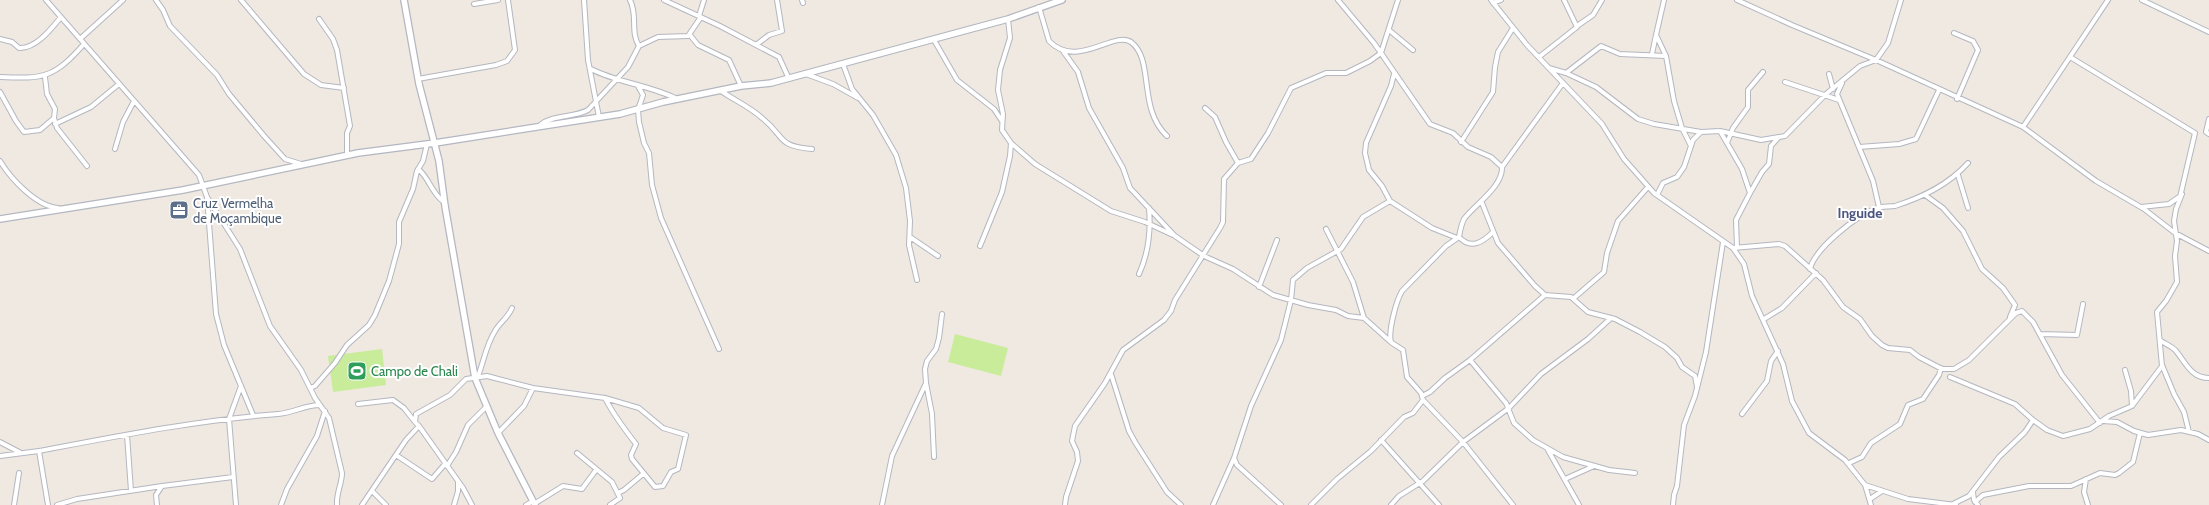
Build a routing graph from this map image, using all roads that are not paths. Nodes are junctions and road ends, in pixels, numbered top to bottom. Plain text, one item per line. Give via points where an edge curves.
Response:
1 (46, 0) edge
2 (123, 0) edge
3 (156, 0) edge
4 (242, 0) edge
5 (404, 0) edge
6 (498, 0) edge
7 (508, 0) edge
8 (584, 0) edge
9 (630, 0) edge
10 (664, 0) edge
11 (704, 0) edge
12 (777, 0) edge
13 (1062, 0) edge
14 (1338, 0) edge
15 (1398, 0) edge
16 (1501, 0) edge
17 (1564, 0) edge
18 (1602, 0) edge
19 (1664, 0) edge
20 (1737, 0) edge
21 (1900, 0) edge
22 (2108, 0) edge
23 (2143, 0) edge
24 (1492, 1) edge
25 (1047, 2) edge
26 (1748, 2) edge
27 (474, 4) dead end
28 (1039, 7) junction
29 (700, 16) junction
30 (61, 17) junction
31 (319, 19) dead end
32 (1008, 19) junction
33 (1577, 26) junction
34 (1513, 28) junction
35 (1389, 30) junction
36 (2209, 32) edge
37 (1954, 33) dead end
38 (690, 35) junction
39 (1656, 35) junction
40 (0, 39) edge
41 (80, 39) junction
42 (934, 40) junction
43 (1384, 42) junction
44 (1374, 43) junction
45 (84, 44) junction
46 (756, 45) junction
47 (639, 46) junction
48 (1413, 50) dead end
49 (1063, 51) junction
50 (1381, 52) junction
51 (1652, 54) junction
52 (1666, 56) junction
53 (1539, 57) junction
54 (2070, 57) junction
55 (1876, 60) junction
56 (843, 64) junction
57 (1548, 68) junction
58 (591, 69) junction
59 (1763, 72) dead end
60 (1566, 73) junction
61 (806, 74) junction
62 (1394, 74) junction
63 (1829, 74) dead end
64 (0, 77) edge
65 (45, 77) junction
66 (418, 79) junction
67 (789, 79) junction
68 (617, 80) junction
69 (1843, 81) junction
70 (1400, 82) junction
71 (1785, 82) dead end
72 (1563, 83) junction
73 (119, 84) junction
74 (638, 86) junction
75 (741, 86) junction
76 (1391, 86) junction
77 (344, 88) junction
78 (1833, 88) junction
79 (1939, 90) junction
80 (721, 91) junction
81 (0, 92) edge
82 (1826, 94) junction
83 (860, 99) junction
84 (1957, 99) junction
85 (677, 100) junction
86 (1840, 100) junction
87 (134, 101) junction
88 (596, 102) junction
89 (1205, 108) dead end
90 (638, 110) junction
91 (599, 117) junction
92 (54, 118) junction
93 (2209, 119) edge
94 (1002, 122) junction
95 (55, 124) junction
96 (540, 125) junction
97 (2023, 127) junction
98 (1682, 128) junction
99 (1720, 131) junction
100 (1701, 132) junction
101 (1732, 133) junction
102 (2209, 134) edge
103 (1167, 136) dead end
104 (1778, 138) junction
105 (1461, 142) junction
106 (435, 143) junction
107 (1011, 143) junction
108 (426, 144) junction
109 (1727, 144) junction
110 (1690, 146) junction
111 (1859, 148) junction
112 (115, 149) dead end
113 (812, 149) dead end
114 (347, 155) junction
115 (0, 161) edge
116 (1238, 163) junction
117 (1968, 163) dead end
118 (301, 164) junction
119 (87, 166) dead end
120 (1502, 167) junction
121 (418, 169) junction
122 (1958, 175) junction
123 (203, 186) junction
124 (1648, 187) junction
125 (1750, 193) junction
126 (1925, 194) junction
127 (1657, 195) junction
128 (207, 197) junction
129 (2180, 197) junction
130 (1390, 201) junction
131 (445, 203) junction
132 (1482, 203) junction
133 (1149, 207) junction
134 (1879, 207) junction
135 (2140, 207) junction
136 (1968, 208) dead end
137 (65, 209) junction
138 (0, 219) edge
139 (1151, 225) junction
140 (1326, 229) dead end
141 (1493, 232) junction
142 (2175, 233) junction
143 (1175, 236) junction
144 (910, 237) junction
145 (1458, 237) junction
146 (1278, 240) dead end
147 (1723, 242) junction
148 (980, 246) dead end
149 (1735, 248) junction
150 (1338, 250) junction
151 (2209, 250) edge
152 (938, 256) dead end
153 (1204, 256) junction
154 (1810, 269) junction
155 (1816, 273) junction
156 (1139, 274) dead end
157 (917, 280) dead end
158 (1259, 286) junction
159 (1545, 295) junction
160 (1574, 298) junction
161 (1291, 300) junction
162 (2083, 304) dead end
163 (512, 308) dead end
164 (942, 314) dead end
165 (1364, 318) junction
166 (1611, 318) junction
167 (1764, 319) junction
168 (2008, 320) junction
169 (2040, 334) junction
170 (2160, 340) junction
171 (1392, 343) junction
172 (719, 349) dead end
173 (1778, 351) junction
174 (1470, 360) junction
175 (2162, 365) junction
176 (1941, 368) junction
177 (2125, 370) dead end
178 (1111, 374) junction
179 (476, 377) junction
180 (1950, 377) dead end
181 (2209, 378) edge
182 (926, 383) junction
183 (241, 386) junction
184 (1697, 386) junction
185 (310, 388) junction
186 (533, 388) junction
187 (605, 398) junction
188 (1422, 398) junction
189 (358, 404) dead end
190 (320, 405) junction
191 (2132, 406) junction
192 (486, 407) junction
193 (1509, 408) junction
194 (325, 411) junction
195 (1742, 414) dead end
196 (253, 415) junction
197 (229, 419) junction
198 (2033, 420) junction
199 (415, 422) junction
200 (2102, 422) junction
201 (419, 426) junction
202 (2189, 432) junction
203 (498, 433) junction
204 (2140, 433) junction
205 (127, 435) junction
206 (1381, 440) junction
207 (2209, 440) edge
208 (0, 442) edge
209 (1463, 442) junction
210 (1548, 450) junction
211 (39, 451) junction
212 (577, 452) dead end
213 (21, 453) junction
214 (396, 455) junction
215 (0, 456) edge
216 (934, 457) dead end
217 (1234, 458) junction
218 (1849, 463) junction
219 (446, 465) junction
220 (1594, 466) junction
221 (596, 470) junction
222 (19, 473) dead end
223 (1635, 473) dead end
224 (643, 474) junction
225 (233, 477) junction
226 (1565, 478) junction
227 (2086, 479) junction
228 (458, 482) junction
229 (1420, 483) junction
230 (1866, 485) junction
231 (162, 486) junction
232 (131, 491) junction
233 (372, 491) junction
234 (1882, 491) junction
235 (1973, 492) junction
236 (618, 493) junction
237 (1870, 499) junction
238 (534, 503) edge
239 (1936, 504) edge
240 (1977, 504) edge
241 (14, 505) edge
242 (48, 505) edge
243 (57, 505) edge
244 (157, 505) edge
245 (236, 505) edge
246 (281, 505) edge
247 (337, 505) edge
248 (362, 505) edge
249 (386, 505) edge
250 (454, 505) edge
251 (472, 505) edge
252 (526, 505) edge
253 (610, 505) edge
254 (882, 505) edge
255 (1065, 505) edge
256 (1181, 505) edge
257 (1213, 505) edge
258 (1281, 505) edge
259 (1311, 505) edge
260 (1391, 505) edge
261 (1439, 505) edge
262 (1512, 505) edge
263 (1579, 505) edge
264 (1673, 505) edge
265 (1871, 505) edge
266 (1955, 505) edge
267 (2088, 505) edge

1 - 30 street
2 - 41 street
3 - 118 street via 170,26 217,75 229,94 265,137 285,158
4 - 77 street via 304,74 321,85
5 - 66 street
6 - 27 street
7 - 66 street via 515,50 507,61
8 - 58 street via 588,60
9 - 47 street via 634,11 634,39
10 - 29 street
11 - 29 street
12 - 46 street via 782,31 769,35
13 - 25 street
14 - 44 street
15 - 35 street
16 - 24 street
17 - 33 street
18 - 33 street via 1593,15
19 - 39 street
20 - 26 street
21 - 55 street via 1888,43
22 - 54 street
23 - 36 street
24 - 34 street
25 - 28 street
26 - 55 street
28 - 32 street
28 - 49 street via 1049,42
29 - 38 street
29 - 46 street
30 - 40 street via 30,46 19,48 12,42
30 - 41 street
31 - 77 street via 336,44
32 - 42 street
32 - 94 street via 1010,38 998,81
33 - 53 street
34 - 53 street
34 - 105 street via 1497,57 1493,92
35 - 43 street
35 - 48 street
37 - 84 street via 1973,41 1978,50
38 - 47 street via 658,37
38 - 75 street via 698,45 729,60
39 - 51 street
39 - 52 street
41 - 45 street
42 - 56 street
42 - 94 street via 957,80 994,109
43 - 44 street
43 - 50 street
44 - 50 street
45 - 65 street via 70,60
45 - 73 street
46 - 67 street via 779,57
47 - 68 street via 628,67
49 - 103 street via 1072,54 1121,40 1130,41 1141,55 1145,67 1147,95 1154,120
49 - 133 street via 1078,72 1089,108 1123,168 1130,188
50 - 62 street
50 - 116 street via 1370,61 1346,73 1326,73 1291,88 1268,133 1251,159
51 - 52 street
51 - 60 street via 1620,54 1601,46
52 - 98 street
53 - 57 street
54 - 97 street
54 - 129 street via 2195,133
55 - 69 street via 1860,66
55 - 79 street
56 - 61 street
56 - 83 street via 852,89
57 - 60 street
57 - 72 street
58 - 68 street
58 - 88 street
59 - 101 street via 1748,90 1748,106
60 - 98 street via 1596,87 1638,119
61 - 67 street
61 - 83 street
62 - 70 street
62 - 76 street
63 - 78 street
64 - 65 street
65 - 92 street via 47,94 55,109
66 - 106 street
67 - 75 street
68 - 74 street
68 - 88 street
69 - 78 street
69 - 86 street via 1838,90
70 - 76 street
70 - 105 street via 1430,124 1448,130
71 - 82 street
72 - 120 street
72 - 124 street via 1602,124 1624,159
73 - 87 street
73 - 95 street via 91,107
74 - 85 street
74 - 90 street via 643,96
75 - 80 street
76 - 130 street via 1368,136 1365,154 1369,170
77 - 114 street via 350,126 346,133
78 - 82 street
79 - 84 street
79 - 111 street via 1916,139 1899,144
80 - 85 street
80 - 113 street via 762,117 788,145
81 - 92 street via 24,132 40,130
82 - 86 street
82 - 104 street via 1795,127
83 - 144 street via 873,115 896,155 906,188
84 - 97 street
85 - 90 street
86 - 111 street
87 - 112 street via 123,122
87 - 123 street via 198,174
88 - 91 street
88 - 96 street via 582,113 551,119
89 - 116 street via 1216,117
90 - 91 street
90 - 172 street via 642,136 649,153 652,185 660,218
91 - 96 street
92 - 95 street
93 - 102 street via 2206,132
94 - 107 street via 1002,130
95 - 119 street via 62,137
96 - 106 street
97 - 135 street via 2096,181
98 - 100 street
98 - 110 street
99 - 100 street
99 - 101 street
99 - 109 street
100 - 110 street
101 - 104 street via 1762,140
101 - 109 street
104 - 125 street via 1772,146 1769,164
105 - 120 street via 1491,157
106 - 108 street
106 - 131 street
107 - 139 street via 1035,164 1111,211
107 - 148 street via 1002,192
108 - 114 street
108 - 121 street via 423,161
109 - 125 street via 1742,169
110 - 127 street via 1684,167 1677,177 1663,183
111 - 134 street via 1873,181
114 - 118 street
115 - 137 street via 13,180 24,189 42,202
116 - 153 street via 1224,179 1223,222
117 - 122 street
118 - 123 street
120 - 132 street via 1502,173
121 - 131 street via 426,177 435,194
121 - 185 street via 414,189 399,222 399,244 389,281 375,316 369,326 347,345 315,386
122 - 126 street
122 - 136 street
123 - 128 street
123 - 137 street
124 - 127 street
124 - 160 street via 1618,220 1607,253 1604,272
125 - 149 street via 1736,220
126 - 134 street via 1888,207
126 - 168 street via 1943,208 1963,231 1985,273 2003,288 2015,305
127 - 147 street
128 - 183 street via 216,314 221,337
128 - 185 street via 237,243 270,326 301,370
129 - 135 street via 2169,204
129 - 142 street via 2182,194 2176,209
130 - 145 street via 1432,228
130 - 150 street via 1363,217 1344,246
131 - 179 street
132 - 141 street
132 - 145 street via 1464,220
133 - 139 street
133 - 143 street
134 - 154 street via 1853,223 1820,250
135 - 142 street
137 - 138 street
139 - 143 street
139 - 156 street via 1147,250
140 - 150 street
141 - 145 street via 1477,244 1464,242
141 - 159 street via 1498,243
142 - 151 street
142 - 170 street via 2177,279 2157,312
143 - 153 street
144 - 152 street
144 - 157 street via 909,245
145 - 171 street via 1402,291 1390,332
146 - 158 street
147 - 149 street
147 - 184 street via 1708,341
149 - 154 street via 1782,245
149 - 167 street
150 - 161 street via 1295,278
150 - 165 street via 1353,282
153 - 158 street via 1233,269
153 - 178 street via 1179,293 1167,317 1123,350
154 - 155 street
155 - 167 street via 1782,308
155 - 176 street via 1829,286 1843,307 1862,321 1882,345 1910,350
158 - 161 street via 1273,295
159 - 160 street
159 - 174 street
160 - 166 street via 1588,312
161 - 165 street
161 - 217 street via 1281,340 1250,406
162 - 169 street via 2077,335
163 - 179 street via 494,332
164 - 182 street via 937,343 927,361
165 - 171 street
166 - 184 street via 1664,347 1677,358 1682,367 1695,376
166 - 193 street via 1588,339 1541,374
167 - 173 street
168 - 169 street via 2022,312 2033,322
168 - 176 street via 1969,360 1954,369
169 - 200 street via 2062,374
170 - 175 street
170 - 181 street via 2176,350 2188,368
171 - 188 street via 1403,350 1407,377
173 - 195 street via 1771,361 1767,381
173 - 218 street via 1792,401 1804,426 1814,438
174 - 188 street
174 - 193 street
175 - 191 street
175 - 202 street via 2184,412
176 - 218 street via 1923,399 1908,405 1900,424 1871,443 1862,457
177 - 191 street
178 - 255 street via 1073,432 1072,441 1078,461
178 - 256 street via 1129,431 1168,492
179 - 186 street via 498,378
179 - 192 street
179 - 199 street via 466,379 450,395 419,411
180 - 198 street via 2015,404
182 - 216 street via 932,414
182 - 254 street via 892,456
183 - 196 street
183 - 197 street
184 - 264 street via 1684,426
185 - 190 street
186 - 187 street
186 - 203 street via 524,406
187 - 224 street via 626,434 636,444 631,458
187 - 224 street via 639,408 663,428 686,434 678,469 671,472 663,486 657,488
188 - 206 street via 1413,413 1404,417
188 - 209 street
189 - 199 street via 393,400 404,408
190 - 194 street
190 - 196 street via 284,414
191 - 200 street
192 - 203 street
192 - 219 street via 468,425 456,452
193 - 209 street
193 - 210 street via 1514,423
194 - 246 street via 317,436 287,489
194 - 247 street via 334,434 342,473
196 - 197 street
197 - 205 street
197 - 225 street
198 - 200 street via 2047,430 2063,436 2083,431
198 - 235 street via 2025,432 1999,457
199 - 201 street
200 - 204 street via 2118,422
201 - 214 street
201 - 219 street
202 - 204 street via 2178,430 2156,434
202 - 207 street
203 - 238 street
204 - 227 street via 2138,450 2130,466 2117,474 2104,472
205 - 211 street
205 - 232 street
206 - 229 street
206 - 259 street
208 - 213 street
209 - 229 street
209 - 262 street
210 - 220 street via 1562,457
210 - 226 street
211 - 213 street
211 - 242 street
212 - 221 street
213 - 215 street
214 - 219 street via 432,479
214 - 233 street
217 - 257 street
217 - 258 street via 1237,465
218 - 230 street
219 - 228 street
220 - 223 street
220 - 226 street
221 - 236 street via 613,483
221 - 238 street via 582,489 563,486
222 - 241 street
224 - 236 street
225 - 231 street
225 - 245 street
226 - 263 street
227 - 240 street via 2071,486 2032,485 1983,495
227 - 267 street via 2084,492
228 - 250 street
228 - 251 street
229 - 260 street via 1399,496
229 - 261 street
230 - 234 street
230 - 237 street
231 - 232 street
231 - 244 street via 156,495
232 - 243 street via 77,499
233 - 248 street
233 - 249 street
234 - 237 street
234 - 239 street
235 - 240 street
235 - 266 street
236 - 253 street via 619,499
237 - 265 street
238 - 252 street
239 - 266 street

